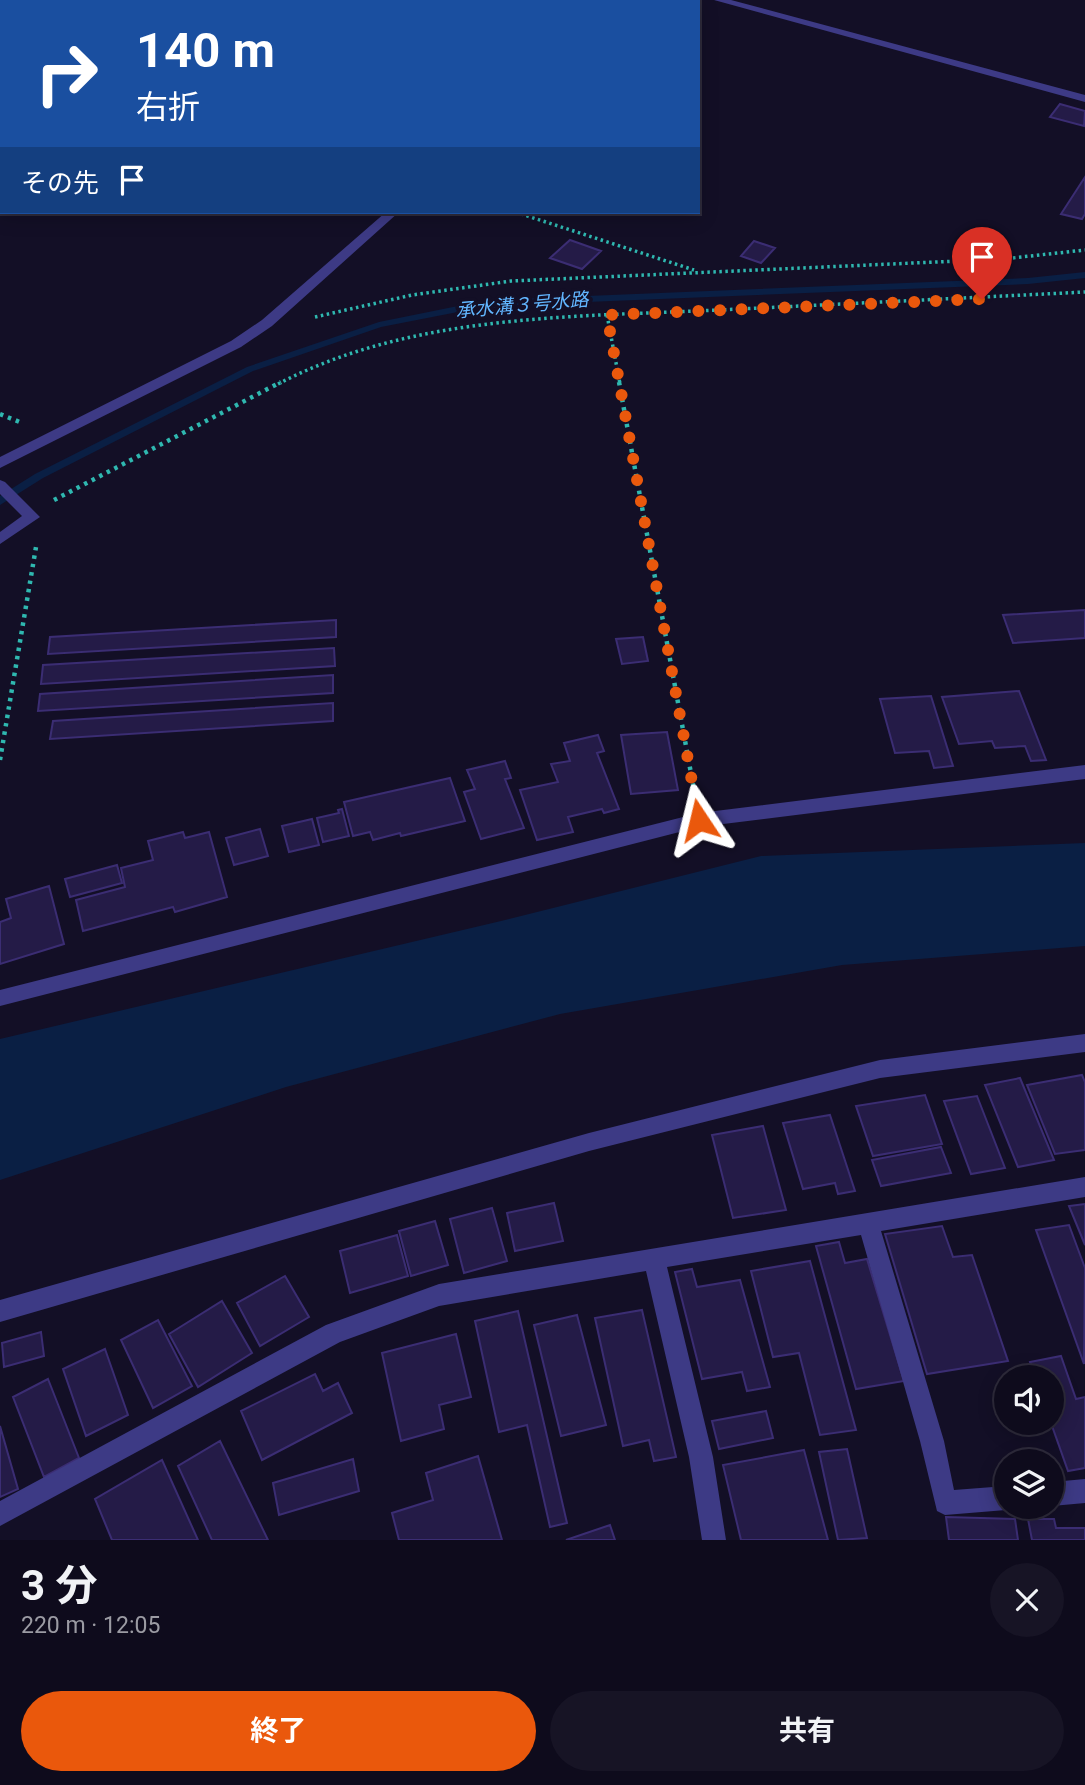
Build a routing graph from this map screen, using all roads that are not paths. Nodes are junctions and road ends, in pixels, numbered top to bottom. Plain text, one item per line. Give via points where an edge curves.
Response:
1 (719, 0) edge
2 (1085, 99) edge
3 (391, 214) edge
4 (0, 463) edge
5 (0, 485) edge
6 (0, 539) edge
7 (1085, 772) edge
8 (0, 998) edge
9 (1085, 1043) edge
10 (1085, 1187) edge
11 (868, 1222) junction
12 (654, 1258) junction
13 (0, 1311) edge
14 (1085, 1491) edge
15 (1064, 1493) edge
16 (994, 1499) edge
17 (0, 1514) edge
18 (714, 1540) edge

1 - 2 street
3 - 4 street via 267,323 236,344
5 - 6 street via 28,512
7 - 8 street via 699,820
9 - 13 street via 880,1069 576,1145
10 - 11 street
11 - 12 street
11 - 16 street via 932,1441 945,1503
12 - 17 street via 439,1295 334,1332
12 - 18 street via 701,1457
14 - 15 street

